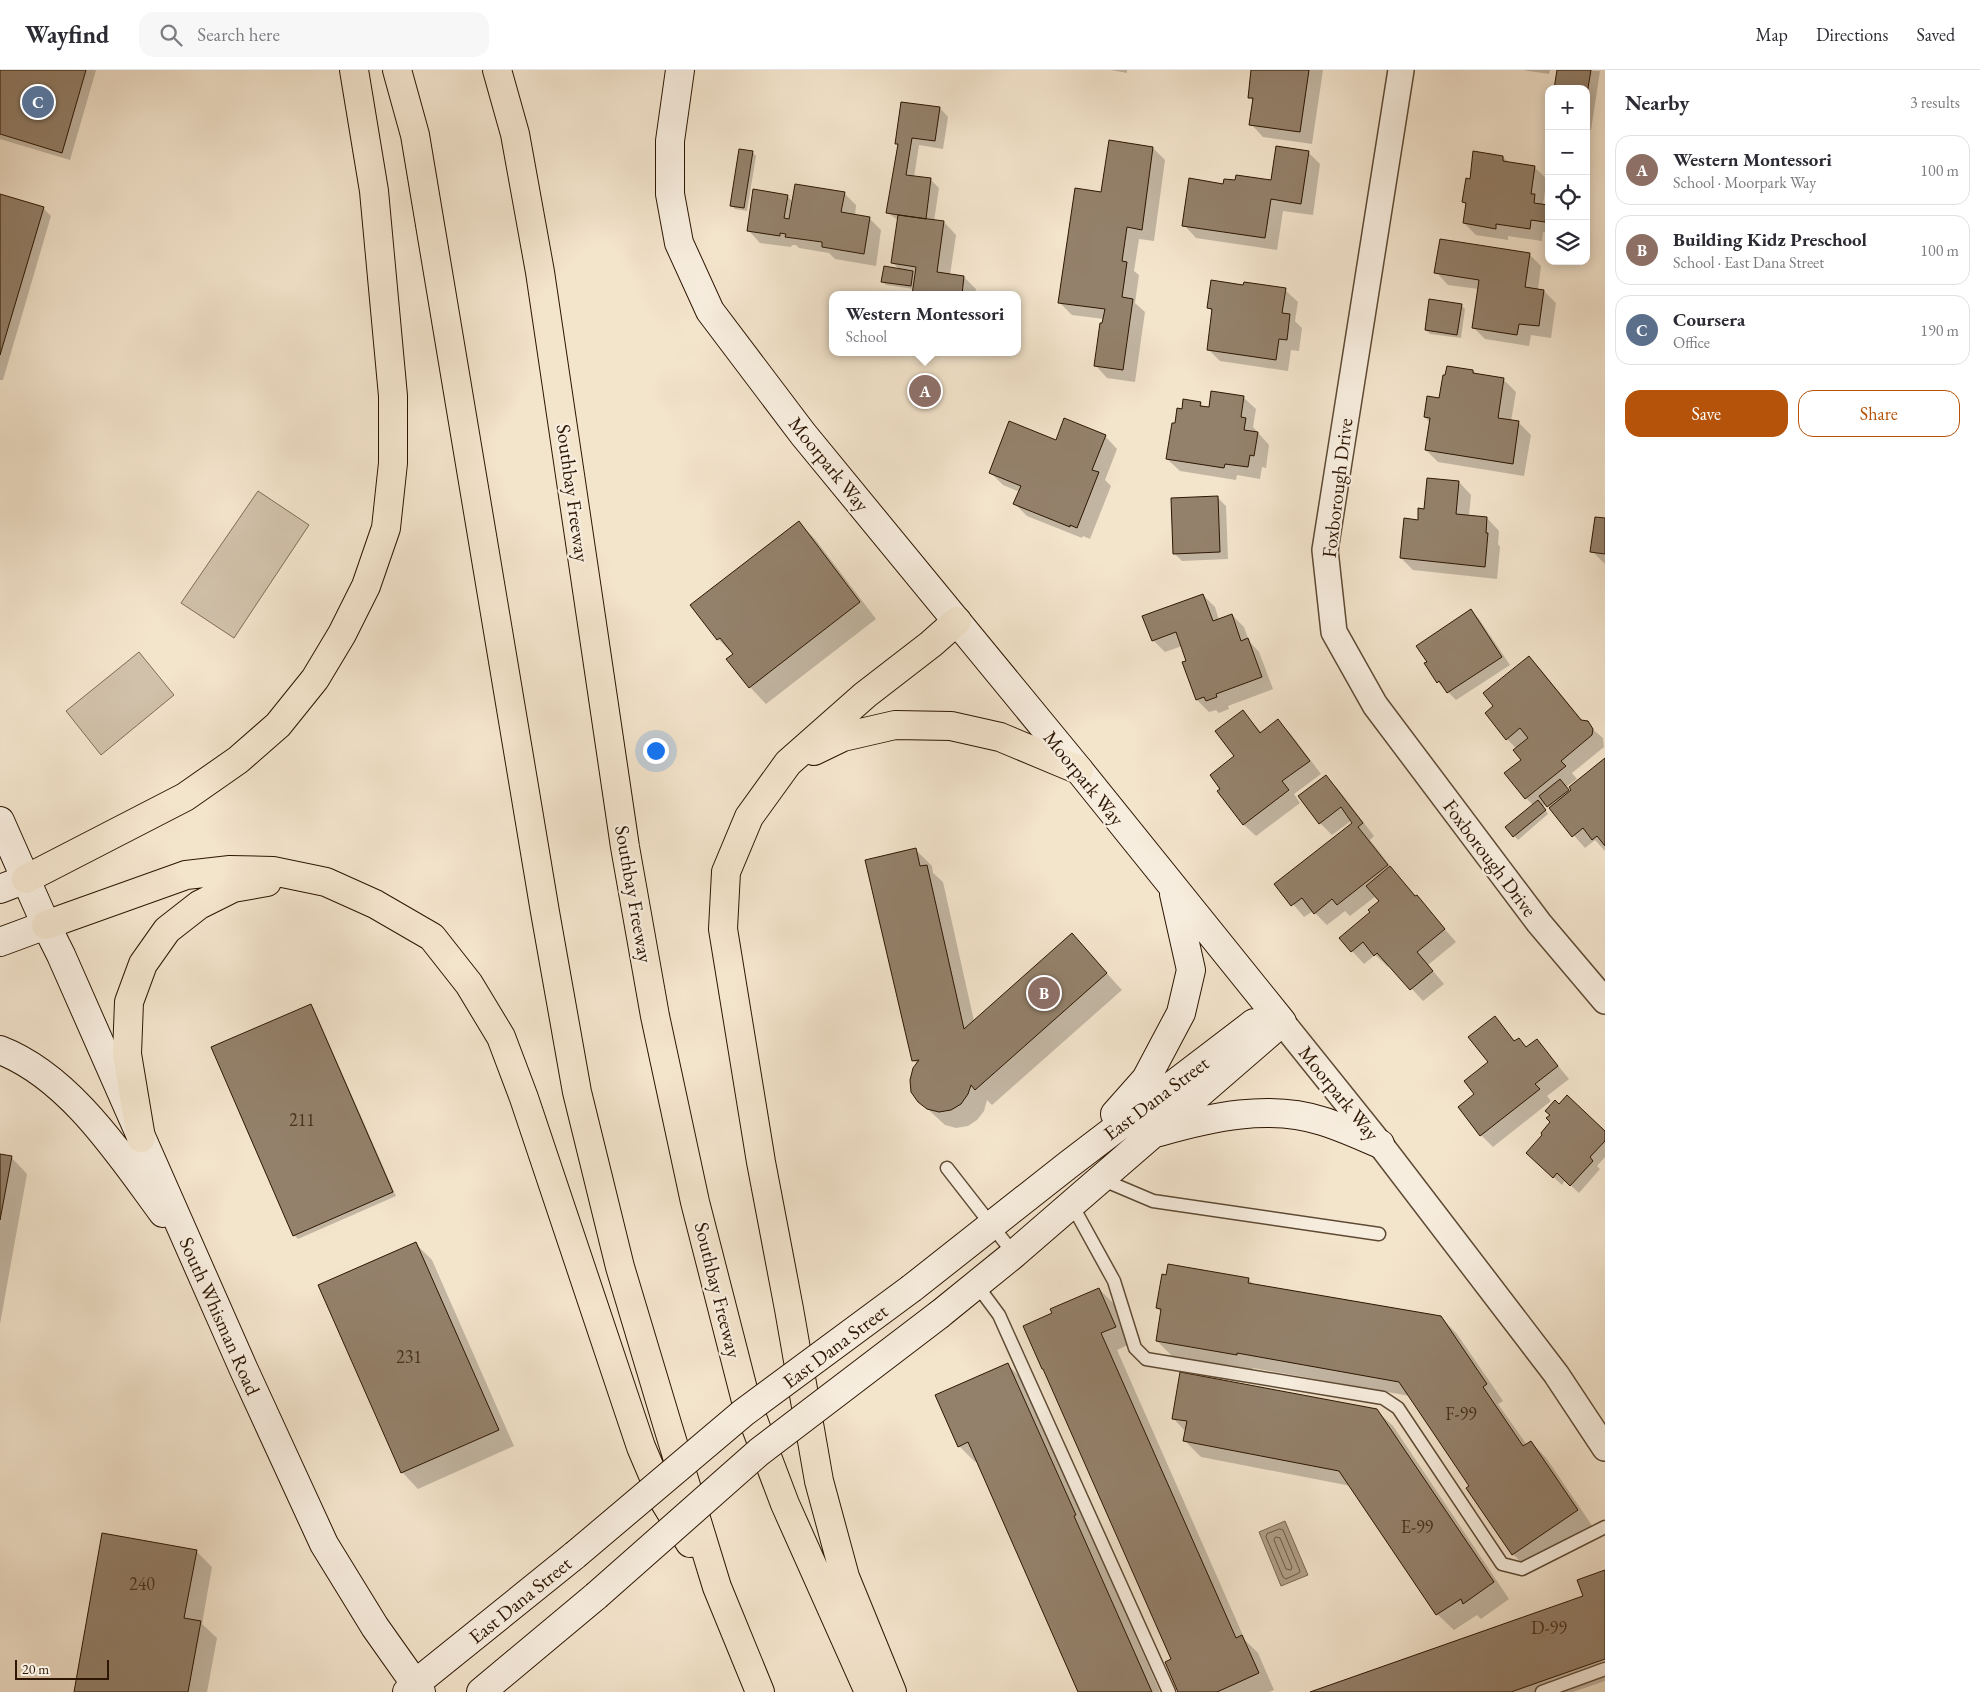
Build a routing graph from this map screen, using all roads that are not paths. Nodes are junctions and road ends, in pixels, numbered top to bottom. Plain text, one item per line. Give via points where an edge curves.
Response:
1 (354, 70) edge
2 (397, 70) edge
3 (497, 70) edge
4 (680, 70) edge
5 (1401, 70) edge
6 (957, 621) junction
7 (788, 763) junction
8 (1079, 770) junction
9 (0, 820) edge
10 (26, 879) junction
11 (1172, 887) junction
12 (0, 889) edge
13 (374, 904) junction
14 (46, 925) junction
15 (0, 942) edge
16 (1605, 1001) edge
17 (1277, 1016) junction
18 (0, 1050) edge
19 (1150, 1134) junction
20 (141, 1138) junction
21 (1380, 1144) junction
22 (1068, 1165) junction
23 (947, 1168) dead end
24 (1100, 1178) junction
25 (1071, 1203) junction
26 (992, 1225) junction
27 (1379, 1234) dead end
28 (1014, 1254) junction
29 (194, 1255) junction
30 (976, 1284) junction
31 (1605, 1448) edge
32 (1605, 1527) edge
33 (717, 1587) junction
34 (1605, 1669) edge
35 (415, 1689) edge
36 (481, 1692) edge
37 (760, 1692) edge
38 (869, 1692) edge
39 (892, 1692) edge
40 (1169, 1692) edge
41 (1542, 1692) edge

1 - 10 highway via 374,191 393,396 393,463 386,528 366,586 315,680 278,725 238,760 185,798
2 - 33 highway via 414,136 577,1092 620,1267
3 - 38 highway, Southbay Freeway via 515,134 540,272 625,847 655,1016 696,1202 746,1401 785,1504
4 - 6 main road, Moorpark Way via 670,141 670,194 680,243 703,298 802,434
5 - 16 street, Foxborough Drive via 1326,550 1334,632 1375,705 1539,923
6 - 7 highway
6 - 8 main road, Moorpark Way
7 - 8 highway via 843,737 895,725 951,726 1000,737
7 - 39 highway via 749,817 726,872 723,929 819,1481 845,1577
8 - 11 main road, Moorpark Way
9 - 10 main road, South Whisman Road
10 - 12 main road
10 - 14 main road, South Whisman Road
11 - 17 main road, Moorpark Way
11 - 22 main road via 1191,970 1181,1013 1146,1080
13 - 14 highway via 326,882 273,871 230,870 186,874
13 - 20 highway via 324,886 272,881 233,888 199,904 167,930 144,964 129,1002 127,1054
13 - 33 highway via 432,937 469,984 501,1037 641,1447 664,1501
14 - 15 main road
14 - 20 main road, South Whisman Road
17 - 19 main road, East Dana Street
17 - 21 street, Moorpark Way
17 - 22 main road, East Dana Street
18 - 29 main road via 63,1090 109,1140
19 - 21 main road via 1199,1121 1268,1112 1322,1120
19 - 24 main road, East Dana Street
20 - 29 main road, South Whisman Road
21 - 31 street, Moorpark Way via 1556,1374
22 - 26 main road, East Dana Street
23 - 26 lane
24 - 25 main road, East Dana Street
24 - 27 lane via 1153,1201
25 - 28 main road, East Dana Street
25 - 32 lane via 1114,1281 1136,1348 1146,1359 1383,1398 1398,1408 1502,1564 1522,1569
26 - 28 lane
26 - 35 main road, East Dana Street, bridge via 743,1414
28 - 30 main road, East Dana Street
29 - 35 main road, South Whisman Road via 324,1544
30 - 36 main road, East Dana Street, bridge via 759,1452
30 - 40 lane via 999,1315
33 - 37 highway
34 - 41 lane

